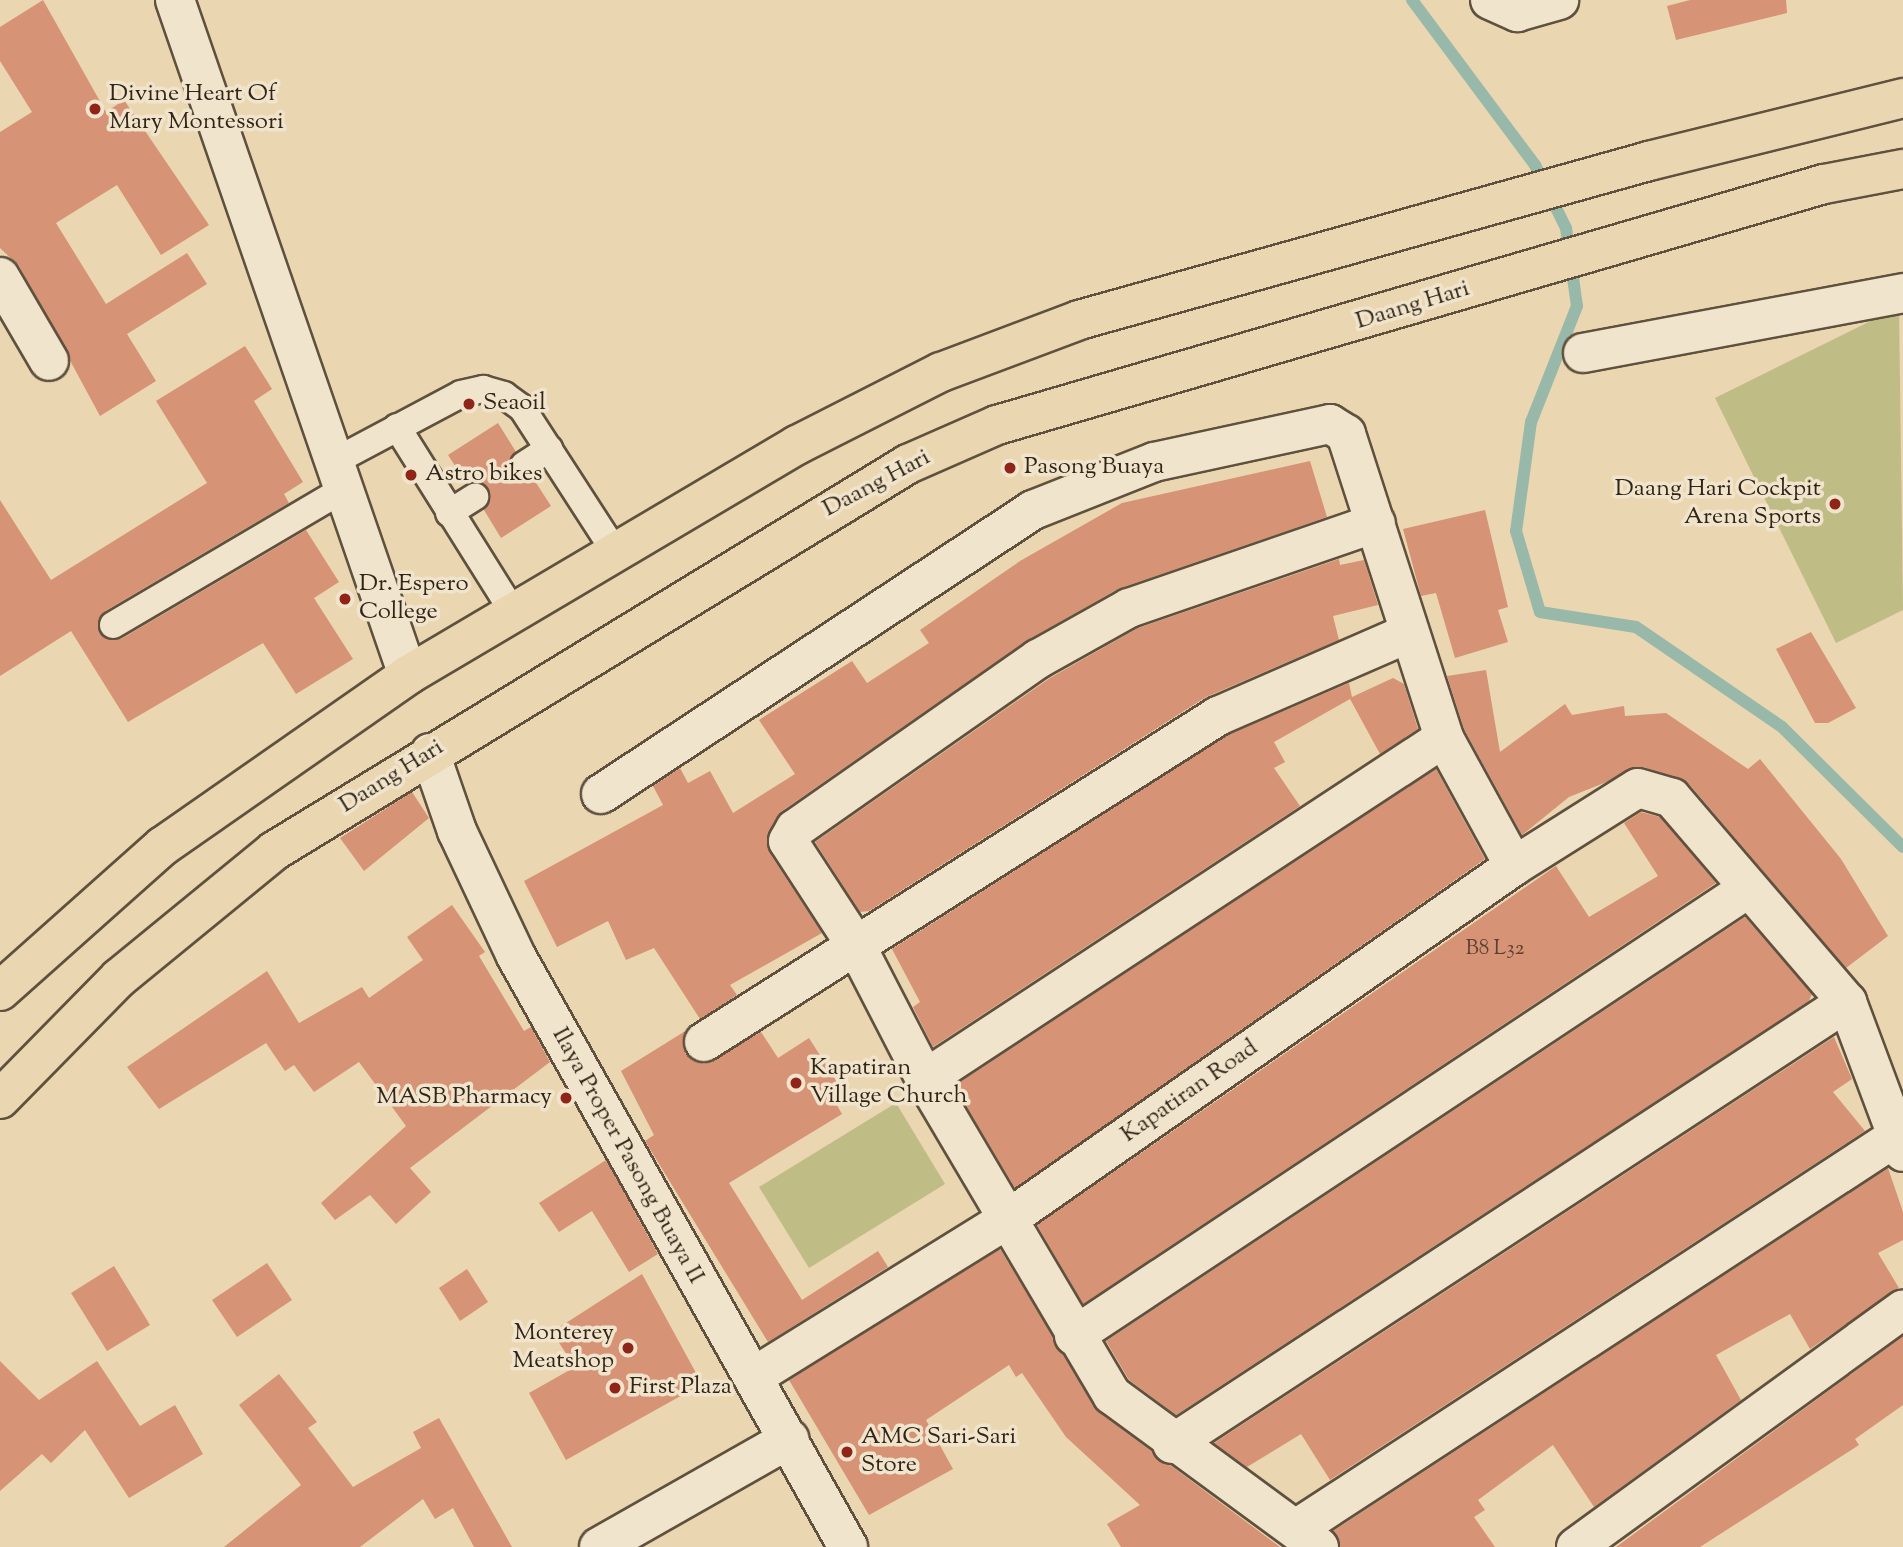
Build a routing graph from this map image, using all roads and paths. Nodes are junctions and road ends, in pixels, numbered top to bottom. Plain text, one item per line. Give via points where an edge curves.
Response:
1 (175, 0) edge
2 (1559, 0) edge
3 (1491, 2) edge
4 (1903, 98) edge
5 (1903, 169) edge
6 (0, 277) edge
7 (1903, 292) edge
8 (1583, 353) dead end
9 (49, 361) dead end
10 (397, 427) junction
11 (549, 449) junction
12 (524, 465) dead end
13 (342, 474) junction
14 (475, 496) dead end
15 (449, 513) junction
16 (1376, 523) junction
17 (614, 550) junction
18 (513, 612) junction
19 (113, 625) dead end
20 (1407, 634) junction
21 (408, 676) junction
22 (1444, 738) junction
23 (430, 753) junction
24 (601, 794) dead end
25 (1514, 866) junction
26 (1746, 890) junction
27 (857, 947) junction
28 (0, 991) edge
29 (1847, 1002) junction
30 (704, 1042) dead end
31 (925, 1079) junction
32 (0, 1099) edge
33 (1901, 1144) edge
34 (1008, 1219) junction
35 (1903, 1309) edge
36 (1074, 1336) junction
37 (753, 1377) junction
38 (789, 1439) junction
39 (1172, 1444) junction
40 (1307, 1538) edge
41 (605, 1546) edge
42 (848, 1547) edge
43 (1576, 1547) edge

1 - 13 street
2 - 3 street via 1517,12
4 - 17 main road via 1649,161 1079,320 941,372 797,445
5 - 23 main road, Daang Hari via 1824,184 997,425 908,464
6 - 9 street
7 - 8 street
10 - 11 lane via 483,389 522,408
10 - 13 lane
10 - 15 lane
11 - 12 lane
11 - 17 lane
13 - 19 lane
13 - 21 street
14 - 15 lane
15 - 18 lane
16 - 20 street
16 - 24 street via 1346,434 1330,424 1100,480 1033,510
16 - 27 street via 1129,608 1038,659 794,828 790,846
17 - 18 main road
18 - 21 main road
20 - 22 street
20 - 27 street via 1217,716
21 - 28 main road via 163,846
22 - 25 street
22 - 31 street
23 - 32 main road, Daang Hari via 274,851 201,908 119,978
23 - 37 street, Ilaya Proper Pasong Buaya II via 457,831 516,956
25 - 26 street, Kapatiran Road via 1620,795 1638,788 1672,798
25 - 34 street, Kapatiran Road
26 - 29 street
26 - 36 street
27 - 30 street
27 - 31 street
29 - 33 street
29 - 39 street
31 - 34 street
33 - 40 street
34 - 36 street
34 - 37 street, Kapatiran Road
35 - 43 street
36 - 39 street via 1112,1395
37 - 38 street, Ilaya Proper Pasong Buaya II
38 - 41 street
38 - 42 street, Ilaya Proper Pasong Buaya II
39 - 40 street

